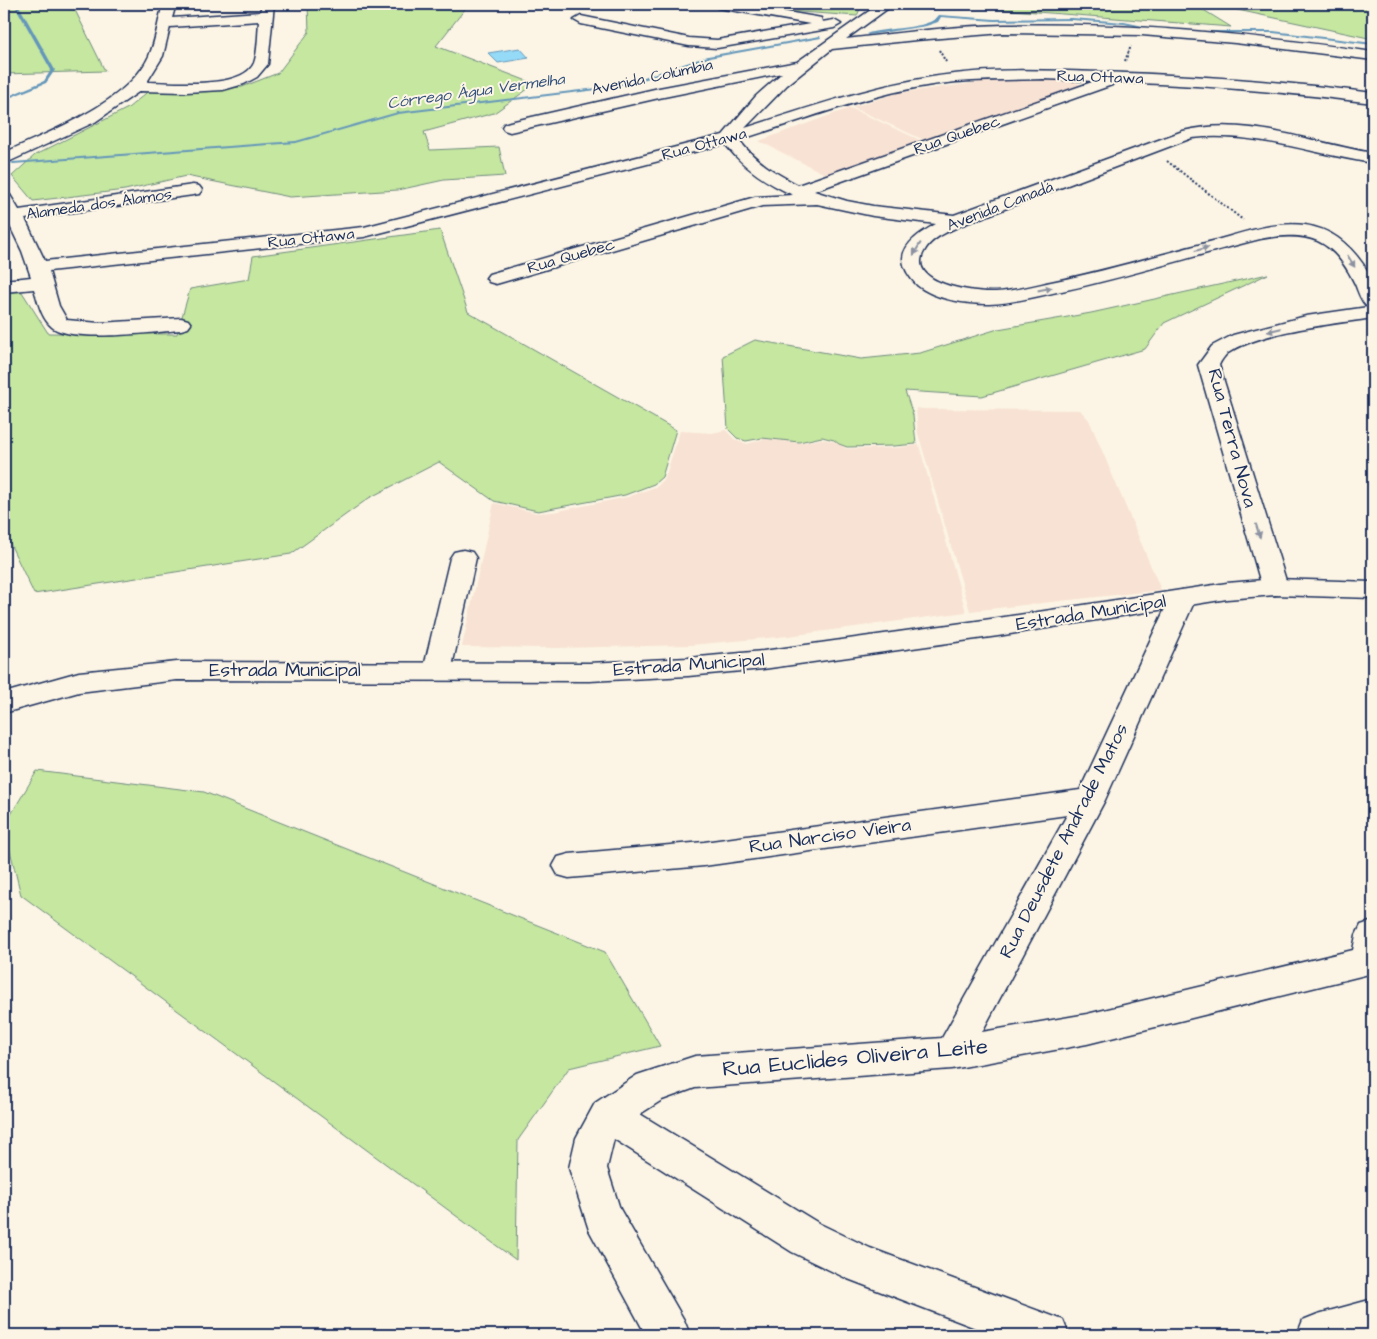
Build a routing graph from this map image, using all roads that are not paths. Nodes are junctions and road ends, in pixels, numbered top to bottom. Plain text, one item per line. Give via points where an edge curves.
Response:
1 (169, 4) edge
2 (718, 4) edge
3 (888, 4) edge
4 (267, 10) edge
5 (581, 20) dead end
6 (862, 21) junction
7 (164, 23) junction
8 (834, 24) junction
9 (829, 45) junction
10 (1373, 56) edge
11 (802, 65) junction
12 (1117, 78) junction
13 (137, 86) junction
14 (1373, 98) edge
15 (510, 127) dead end
16 (729, 138) junction
17 (1347, 155) junction
18 (1373, 158) edge
19 (4, 159) edge
20 (1373, 167) edge
21 (791, 188) junction
22 (194, 190) dead end
23 (4, 200) edge
24 (820, 200) junction
25 (761, 201) junction
26 (8, 217) edge
27 (956, 221) junction
28 (40, 274) junction
29 (496, 278) dead end
30 (4, 286) edge
31 (1373, 302) edge
32 (1370, 322) edge
33 (181, 324) dead end
34 (463, 558) dead end
35 (1275, 587) junction
36 (1373, 590) edge
37 (1183, 598) junction
38 (437, 671) junction
39 (5, 701) edge
40 (1090, 800) junction
41 (569, 866) dead end
42 (1372, 951) edge
43 (952, 1053) junction
44 (608, 1115) junction
45 (1373, 1320) edge
46 (669, 1335) edge
47 (1048, 1335) edge
48 (1318, 1335) edge

1 - 7 street
2 - 8 street
3 - 6 street
4 - 7 street
4 - 13 street via 261,64 245,79 230,84
5 - 8 street via 689,42 718,44
6 - 8 street
6 - 9 street
7 - 13 street via 156,56
9 - 10 street via 978,30 1039,29 1137,32 1304,46
9 - 11 street
11 - 15 street, Avenida Colúmbia via 667,91
11 - 16 street via 759,102
12 - 14 street, Rua Ottawa via 1243,83
12 - 16 street, Rua Ottawa via 1044,75 955,78 864,96
12 - 21 street, Rua Quebec
13 - 19 street via 88,119
16 - 21 street via 744,158
16 - 28 street, Rua Ottawa via 364,232
17 - 18 street, Avenida Canadá
17 - 20 street
17 - 27 street, Avenida Canadá via 1274,136 1217,130 1189,134
21 - 24 street
21 - 25 street, Rua Quebec
22 - 26 street, Alameda dos Álamos
23 - 26 street
24 - 25 street, Rua Quebec
24 - 27 street via 872,211
25 - 29 street, Rua Quebec
26 - 28 street
27 -> 31 street, Avenida Canadá via 925,238 915,248 912,260 916,273 926,284 953,293 982,298 1013,296 1080,282 1261,234 1304,230 1330,239 1345,251
28 - 30 street, Rua Ottawa
28 - 33 street via 53,314 60,324 97,329
32 -> 35 street, Rua Terra Nova via 1306,322 1240,339 1219,350 1208,365
34 - 38 street
35 - 36 street, Estrada Municipal
35 - 37 street, Estrada Municipal
37 - 38 street, Estrada Municipal via 763,660 589,672
37 - 40 street, Rua Deusdete Andrade Matos
38 - 39 street, Estrada Municipal via 177,670 79,682
40 - 41 street, Rua Narciso Vieira via 704,854
40 - 43 street, Rua Deusdete Andrade Matos
42 - 43 street, Rua Euclides Oliveira Leite via 1087,1029
43 - 44 street, Rua Euclides Oliveira Leite via 695,1072 650,1088
44 - 46 street via 595,1138 588,1168 603,1217
44 - 47 street via 806,1238 862,1265
45 - 48 street

